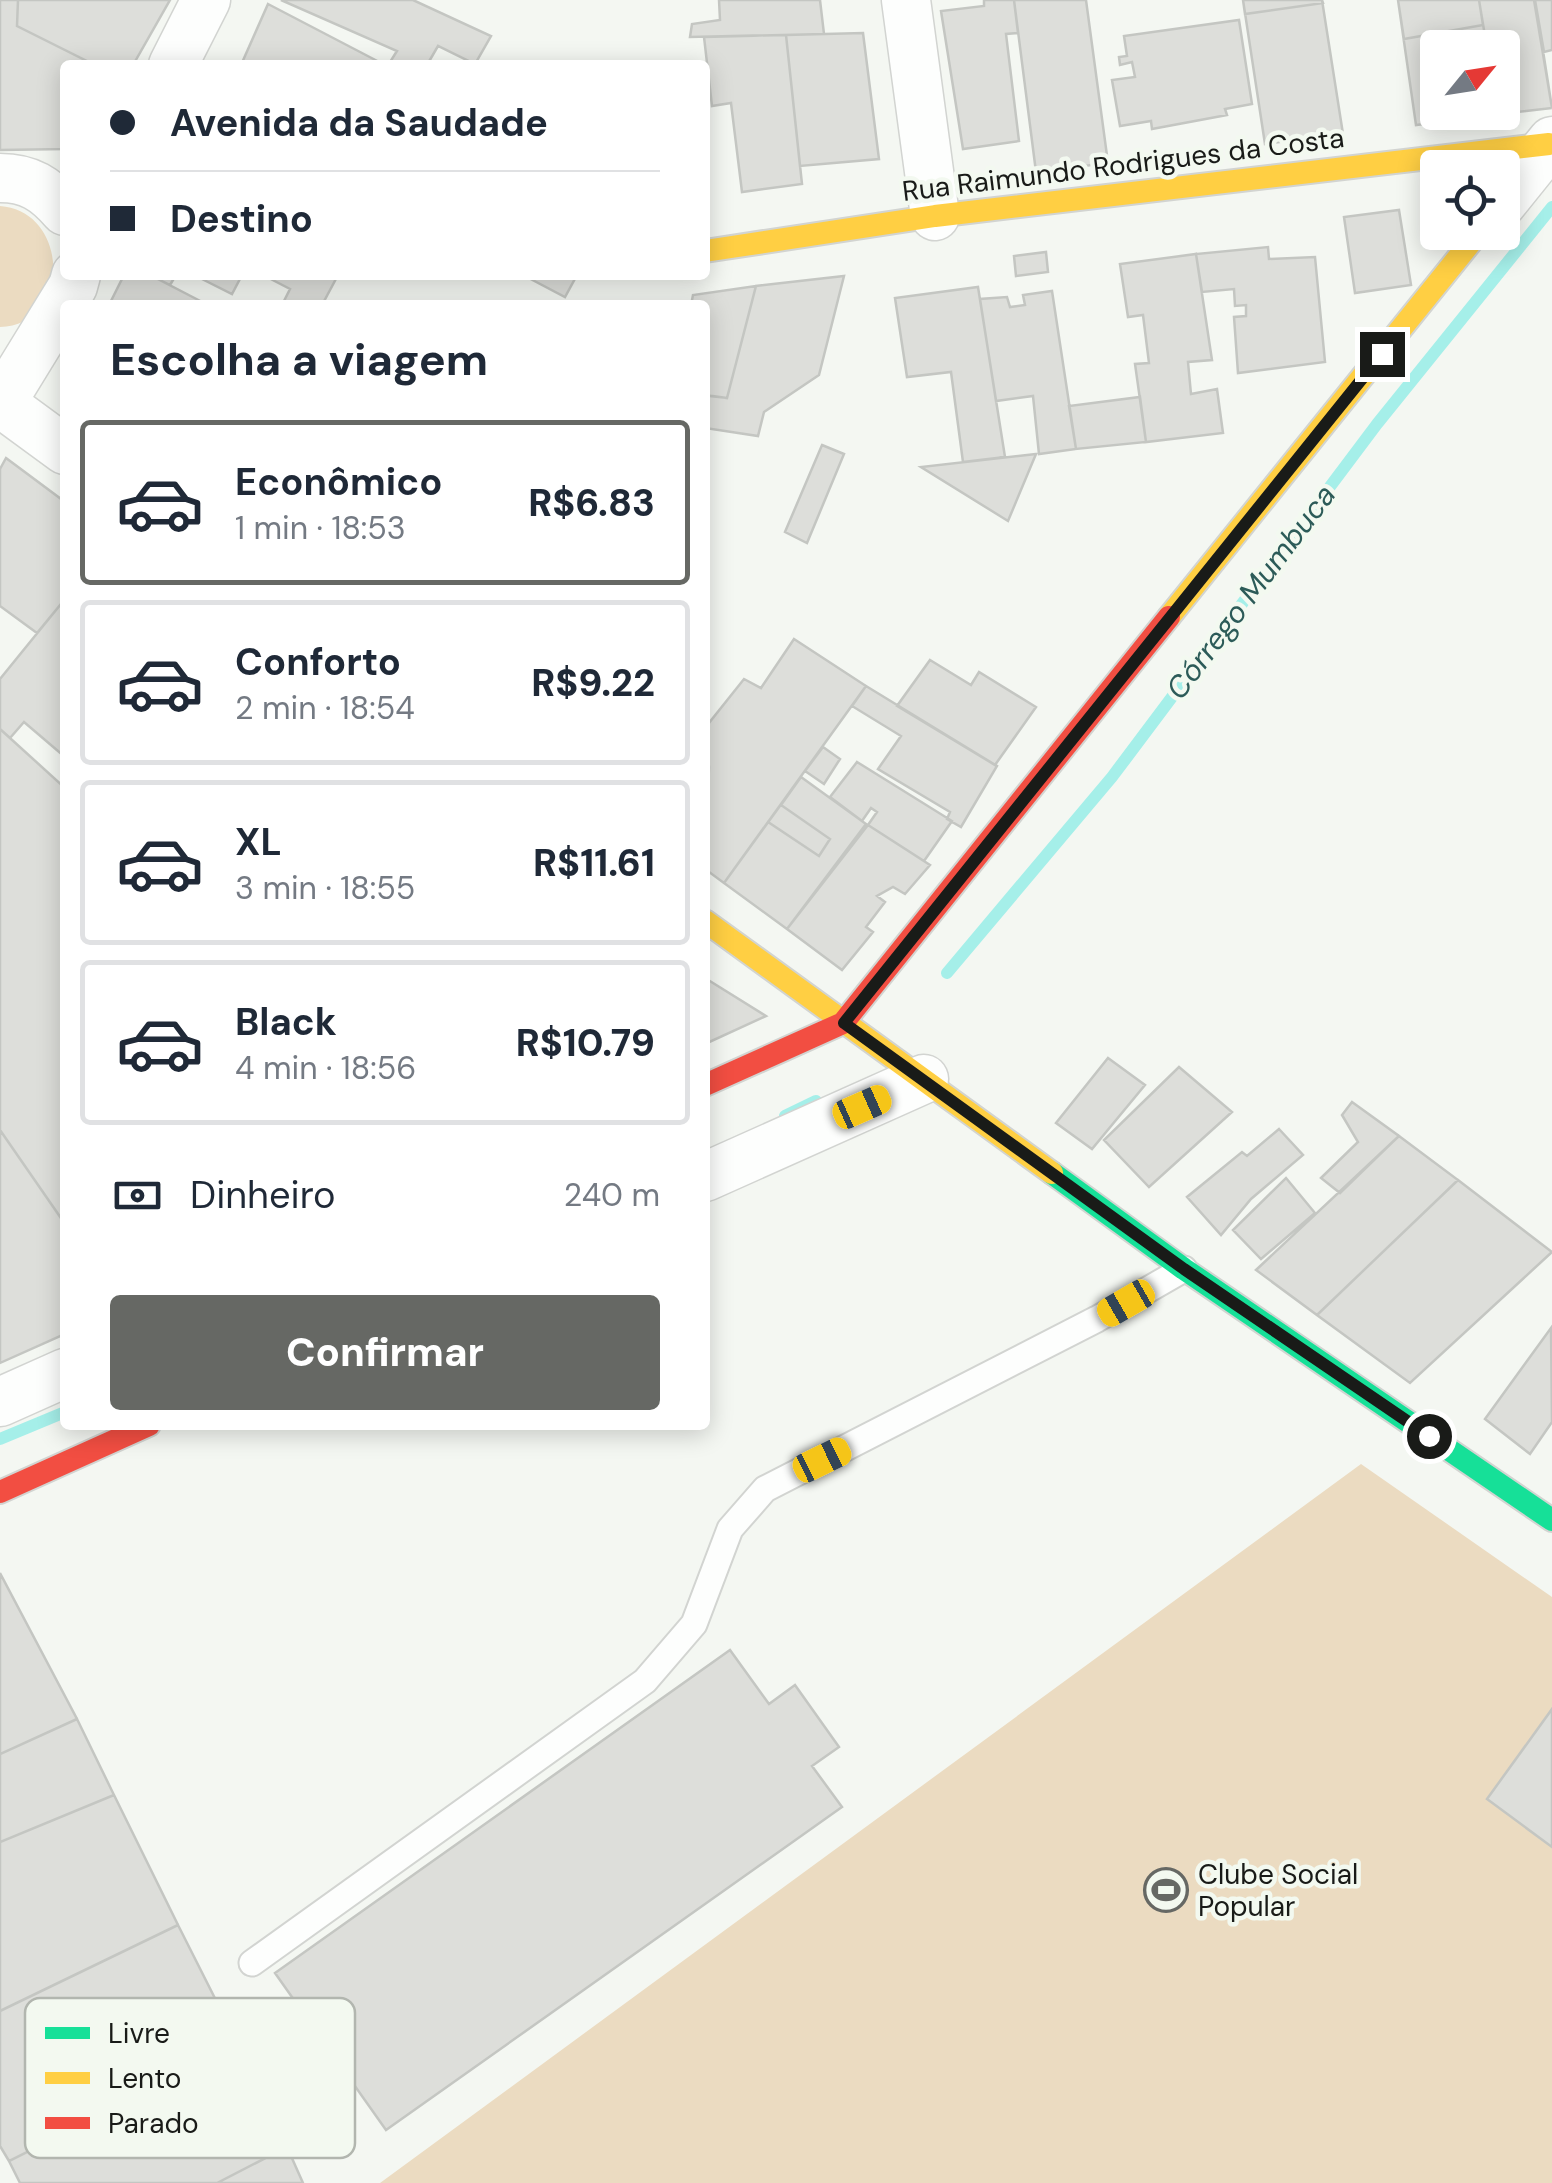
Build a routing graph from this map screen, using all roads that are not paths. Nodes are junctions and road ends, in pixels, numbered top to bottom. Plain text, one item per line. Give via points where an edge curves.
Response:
1 (206, 0) edge
2 (906, 0) edge
3 (175, 60) edge
4 (1551, 143) edge
5 (0, 178) edge
6 (1520, 181) edge
7 (60, 205) edge
8 (935, 216) junction
9 (710, 250) edge
10 (1465, 250) edge
11 (60, 309) edge
12 (1, 404) edge
13 (60, 446) edge
14 (710, 925) edge
15 (850, 1028) junction
16 (915, 1072) junction
17 (710, 1084) edge
18 (710, 1174) edge
19 (1184, 1269) junction
20 (60, 1375) edge
21 (0, 1402) edge
22 (138, 1430) edge
23 (0, 1492) edge
24 (1552, 1520) edge
25 (252, 1963) dead end

1 - 3 street
2 - 8 street
4 - 6 street
4 - 8 street, Rua Raimundo Rodrigues da Costa
5 - 7 street via 20,178
8 - 9 street, Rua Raimundo Rodrigues da Costa
10 - 15 street
11 - 12 street
12 - 13 street
14 - 15 street
15 - 16 street
15 - 17 street
16 - 18 street
16 - 19 street
19 - 24 street
19 - 25 lane via 765,1489 730,1529 694,1624 645,1681
20 - 21 street
22 - 23 street

